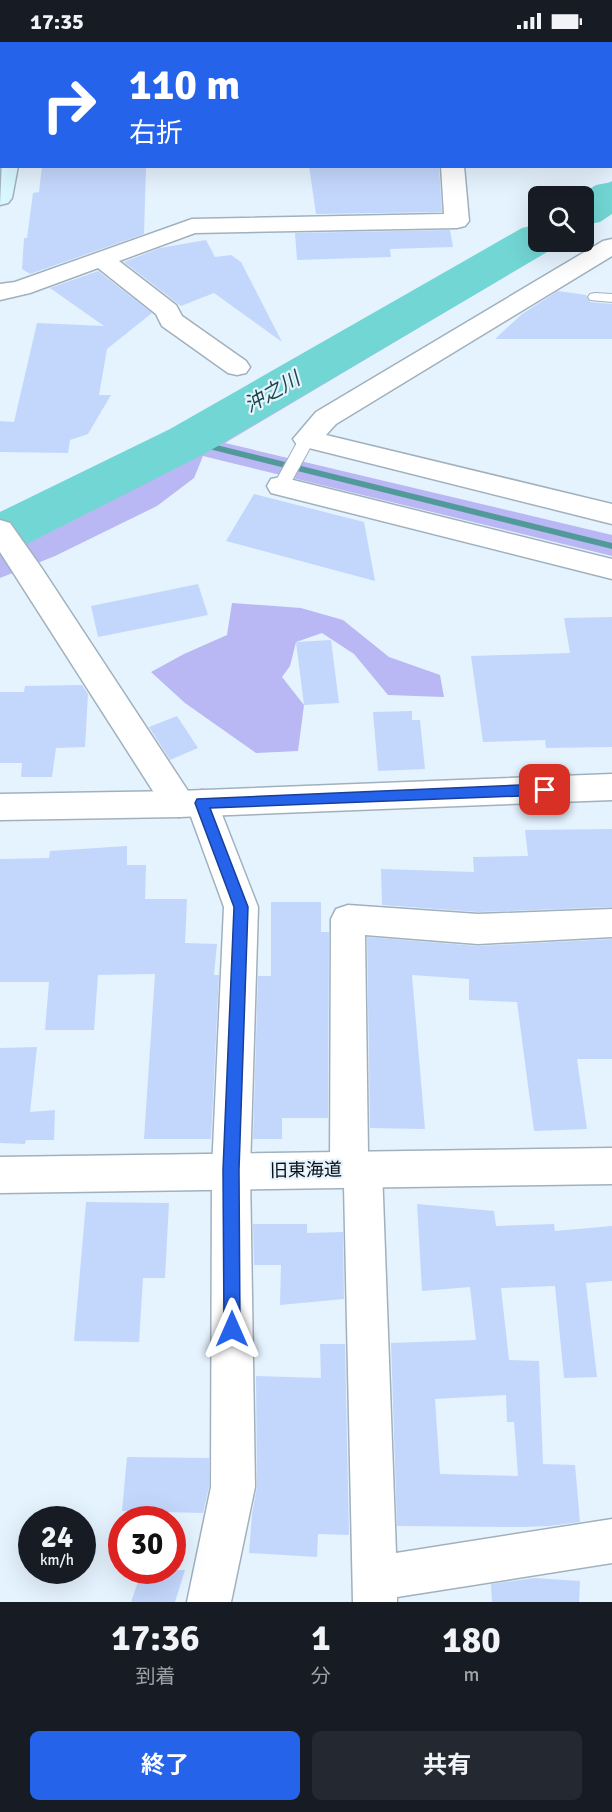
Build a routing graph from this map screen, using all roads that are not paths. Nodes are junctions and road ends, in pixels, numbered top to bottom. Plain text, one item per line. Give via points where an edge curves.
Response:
1 (7, 168) edge
2 (452, 168) edge
3 (0, 198) edge
4 (611, 247) edge
5 (102, 259) junction
6 (0, 292) edge
7 (595, 297) dead end
8 (612, 298) edge
9 (237, 367) dead end
10 (303, 447) junction
11 (283, 482) joint
12 (612, 514) edge
13 (0, 530) edge
14 (612, 568) edge
15 (612, 787) edge
16 (190, 803) junction
17 (0, 807) edge
18 (612, 923) edge
19 (612, 1166) edge
20 (356, 1169) junction
21 (231, 1170) junction
22 (0, 1175) edge
23 (612, 1541) edge
24 (374, 1590) edge
25 (209, 1602) edge

1 - 3 main road
2 - 5 street via 457,221 192,226
4 - 10 street via 326,418
5 - 6 street
5 - 9 street via 166,310 171,320
7 - 8 lane
10 - 11 lane
10 - 12 street
11 - 14 street
13 - 16 street
15 - 16 street
16 - 17 street
16 - 21 street via 241,907
18 - 20 street via 478,929 348,919
19 - 20 street, 旧東海道
20 - 21 street, 旧東海道
20 - 24 street
21 - 22 street, 旧東海道
21 - 25 street via 233,1487
23 - 24 street

